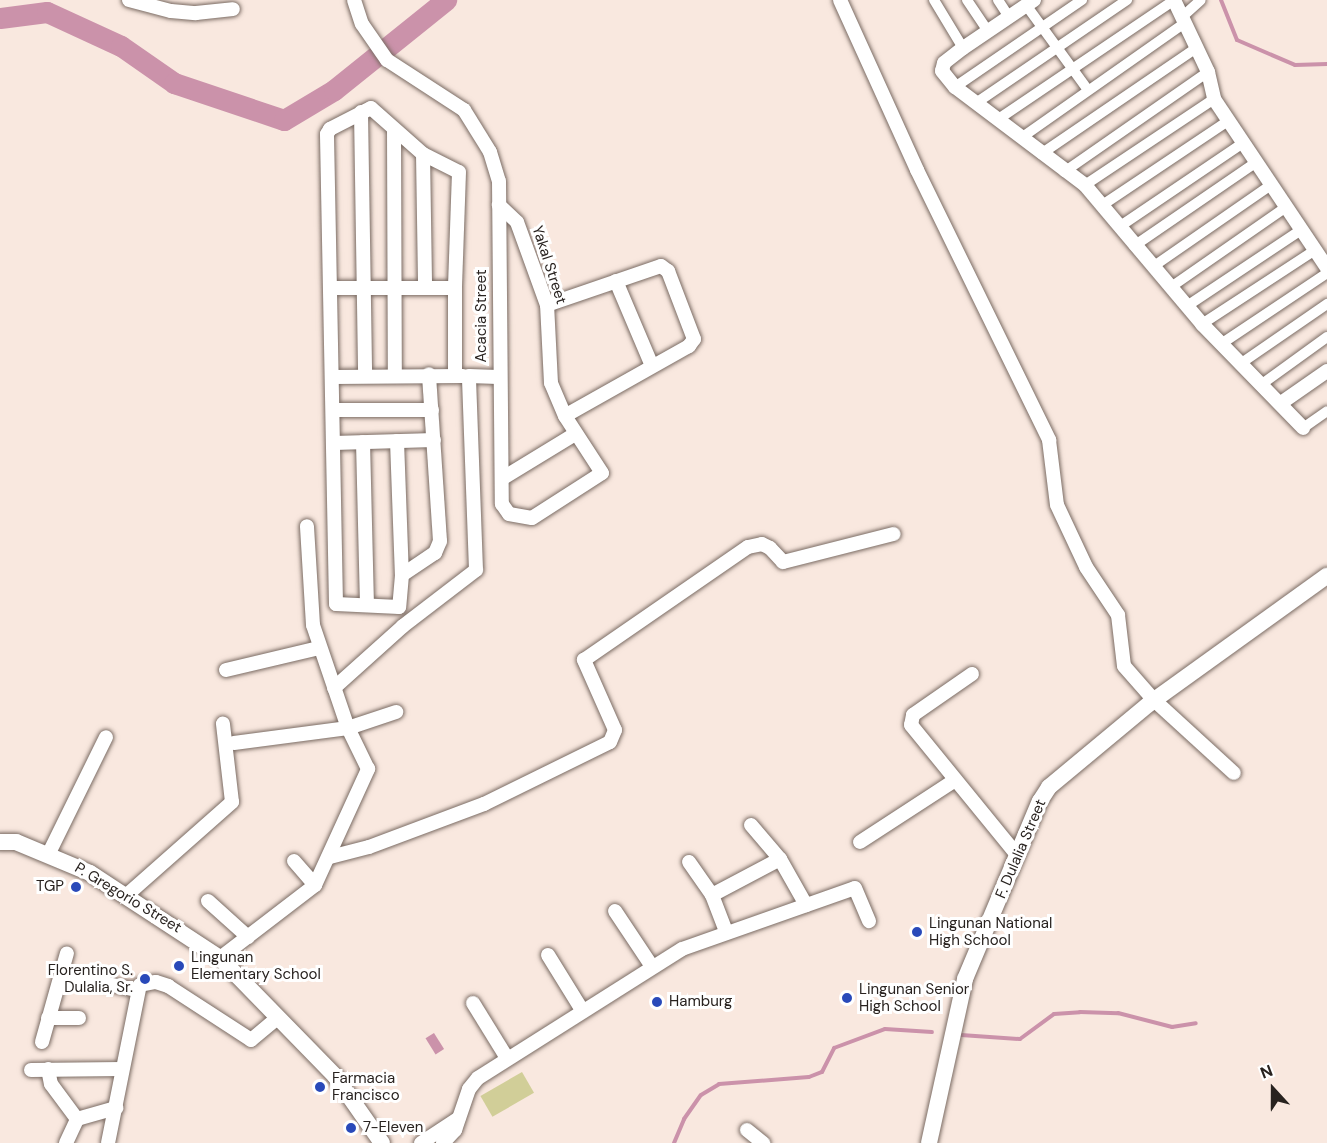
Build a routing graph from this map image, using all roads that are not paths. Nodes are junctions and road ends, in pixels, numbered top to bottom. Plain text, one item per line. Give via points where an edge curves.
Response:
1 (129, 0) edge
2 (354, 0) edge
3 (840, 0) edge
4 (934, 0) edge
5 (967, 0) edge
6 (998, 0) edge
7 (1082, 0) edge
8 (1127, 0) edge
9 (1174, 0) edge
10 (1202, 0) edge
11 (1030, 3) edge
12 (233, 9) dead end
13 (1010, 17) junction
14 (1182, 20) junction
15 (1042, 28) junction
16 (988, 32) junction
17 (963, 48) junction
18 (1057, 49) junction
19 (1195, 49) junction
20 (1071, 70) junction
21 (1208, 72) junction
22 (955, 87) junction
23 (1088, 90) junction
24 (1214, 99) junction
25 (976, 103) junction
26 (361, 112) junction
27 (997, 120) junction
28 (1228, 121) junction
29 (394, 130) junction
30 (1021, 138) junction
31 (1243, 143) junction
32 (423, 154) junction
33 (1041, 154) junction
34 (1255, 163) junction
35 (1064, 172) junction
36 (1085, 185) junction
37 (1272, 185) junction
38 (499, 205) junction
39 (1101, 206) junction
40 (1286, 207) junction
41 (1119, 227) junction
42 (1301, 230) junction
43 (1134, 246) junction
44 (1315, 250) junction
45 (1154, 266) junction
46 (1327, 268) edge
47 (1327, 273) edge
48 (616, 281) junction
49 (363, 287) junction
50 (425, 287) junction
51 (1171, 287) junction
52 (330, 288) junction
53 (394, 288) junction
54 (455, 288) junction
55 (1327, 304) edge
56 (548, 306) junction
57 (1187, 306) junction
58 (1202, 324) junction
59 (1327, 337) edge
60 (1221, 344) junction
61 (1240, 364) junction
62 (652, 366) junction
63 (1327, 371) edge
64 (395, 374) junction
65 (429, 374) junction
66 (462, 375) junction
67 (365, 376) junction
68 (333, 377) junction
69 (498, 377) junction
70 (1262, 384) junction
71 (1281, 403) junction
72 (432, 410) junction
73 (333, 411) junction
74 (1327, 411) edge
75 (565, 416) junction
76 (1303, 428) joint
77 (575, 434) junction
78 (434, 440) junction
79 (397, 441) junction
80 (363, 442) junction
81 (334, 443) junction
82 (602, 473) joint
83 (503, 478) junction
84 (307, 526) dead end
85 (894, 534) dead end
86 (402, 575) junction
87 (1327, 576) edge
88 (368, 605) junction
89 (399, 607) junction
90 (403, 626) junction
91 (320, 648) junction
92 (226, 670) dead end
93 (972, 674) dead end
94 (334, 688) junction
95 (1154, 700) junction
96 (396, 712) dead end
97 (223, 724) dead end
98 (348, 728) junction
99 (106, 737) dead end
100 (234, 743) dead end
101 (1233, 773) dead end
102 (955, 780) junction
103 (751, 825) dead end
104 (0, 842) edge
105 (860, 842) dead end
106 (49, 853) junction
107 (1017, 855) junction
108 (330, 857) junction
109 (780, 860) junction
110 (294, 861) dead end
111 (689, 862) dead end
112 (315, 885) junction
113 (128, 894) junction
114 (712, 895) junction
115 (208, 902) dead end
116 (806, 905) junction
117 (615, 911) dead end
118 (869, 921) dead end
119 (726, 932) junction
120 (248, 937) junction
121 (67, 953) dead end
122 (548, 955) dead end
123 (220, 958) junction
124 (651, 965) junction
125 (61, 974) junction
126 (136, 990) junction
127 (473, 1003) dead end
128 (582, 1010) junction
129 (48, 1018) junction
130 (79, 1018) dead end
131 (276, 1019) junction
132 (42, 1042) dead end
133 (507, 1058) junction
134 (48, 1069) junction
135 (122, 1069) junction
136 (31, 1070) dead end
137 (116, 1108) junction
138 (459, 1118) junction
139 (76, 1119) junction
140 (747, 1130) dead end
141 (376, 1141) edge
142 (66, 1143) edge
143 (108, 1143) edge
144 (421, 1143) edge
145 (443, 1143) edge
146 (763, 1143) edge
147 (929, 1143) edge

1 - 12 street via 179,12
2 - 38 street, Acacia Street via 372,40 387,60 445,95 475,123 499,181
3 - 95 street via 1049,440 1057,505 1086,567 1118,615 1124,666
4 - 17 street
5 - 16 street
6 - 13 street
7 - 15 street
8 - 18 street
9 - 14 street
9 - 20 street
10 - 14 street
11 - 13 street
11 - 15 street
13 - 16 street
14 - 19 street
14 - 23 street
15 - 18 street
15 - 22 street
16 - 17 street
17 - 22 street via 944,63 942,71
18 - 20 street
18 - 25 street
19 - 21 street
19 - 33 street
20 - 23 street
20 - 27 street
21 - 24 street
21 - 35 street
22 - 25 street
23 - 30 street
24 - 28 street
24 - 36 street
25 - 27 street
26 - 29 street via 371,108
26 - 49 street
26 - 52 street via 327,134
27 - 30 street
28 - 31 street
28 - 39 street
29 - 32 street
29 - 53 street
30 - 33 street
31 - 34 street
31 - 41 street
32 - 50 street
32 - 54 street via 460,173
33 - 35 street
34 - 37 street
34 - 43 street
35 - 36 street
36 - 39 street
37 - 40 street
37 - 45 street
38 - 56 street, Yakal Street via 517,222
38 - 69 street, Acacia Street
39 - 41 street
40 - 42 street
40 - 51 street
41 - 43 street
42 - 44 street
42 - 57 street
43 - 45 street
44 - 46 street
44 - 58 street
45 - 51 street
47 - 60 street
48 - 56 street
48 - 62 street
48 - 62 street via 661,266 668,272 694,339
49 - 52 street
49 - 53 street
49 - 67 street
50 - 53 street
50 - 54 street
51 - 57 street
52 - 68 street
53 - 64 street
54 - 66 street
55 - 61 street
56 - 75 street, Yakal Street via 550,378
57 - 58 street
58 - 60 street
59 - 70 street
60 - 61 street
61 - 70 street
62 - 75 street
63 - 71 street
64 - 65 street
64 - 67 street
65 - 66 street
65 - 72 street
66 - 69 street
66 - 90 street via 478,563 471,574
67 - 68 street
68 - 73 street
69 - 83 street, Acacia Street
70 - 71 street
71 - 76 street
72 - 73 street
72 - 78 street
73 - 81 street
74 - 76 street
75 - 77 street, Yakal Street
77 - 82 street, Yakal Street
77 - 83 street
78 - 79 street
78 - 86 street via 440,541 435,553
79 - 80 street
79 - 86 street
80 - 81 street
80 - 88 street
81 - 88 street via 336,604
82 - 83 street, Acacia Street via 532,518 505,511
84 - 91 street via 311,610
85 - 108 street via 783,562 762,544 748,547 585,660 615,730 610,742 484,804 369,847
86 - 89 street
87 - 95 street, F. Dulalia Street
88 - 89 street
89 - 90 street
90 - 94 street
91 - 92 street
91 - 94 street
93 - 102 street via 910,721
94 - 98 street
95 - 101 street
95 - 107 street, F. Dulalia Street via 1049,787
96 - 98 street
97 - 113 street via 232,802
98 - 100 street
98 - 108 street via 368,769
99 - 106 street
102 - 105 street
102 - 107 street
103 - 109 street
104 - 106 street, P. Gregorio Street via 16,842
106 - 113 street, P. Gregorio Street
107 - 147 street, F. Dulalia Street via 965,979
108 - 112 street
109 - 114 street
109 - 116 street
110 - 112 street
111 - 114 street
112 - 120 street
113 - 123 street, P. Gregorio Street
114 - 119 street
115 - 120 street
116 - 118 street via 855,888
116 - 119 street
117 - 124 street
119 - 124 street
120 - 123 street
121 - 125 street
122 - 128 street
123 - 131 street, P. Gregorio Street
124 - 128 street
125 - 126 street
125 - 129 street
126 - 131 street via 146,983 168,986 251,1041
126 - 135 street
127 - 133 street
128 - 133 street
129 - 130 street
129 - 132 street
131 - 141 street, P. Gregorio Street via 335,1076
133 - 138 street via 469,1089
134 - 135 street
134 - 136 street
134 - 139 street via 51,1084
135 - 137 street
137 - 139 street
137 - 143 street
138 - 144 street
138 - 145 street via 455,1130
139 - 142 street
140 - 146 street

